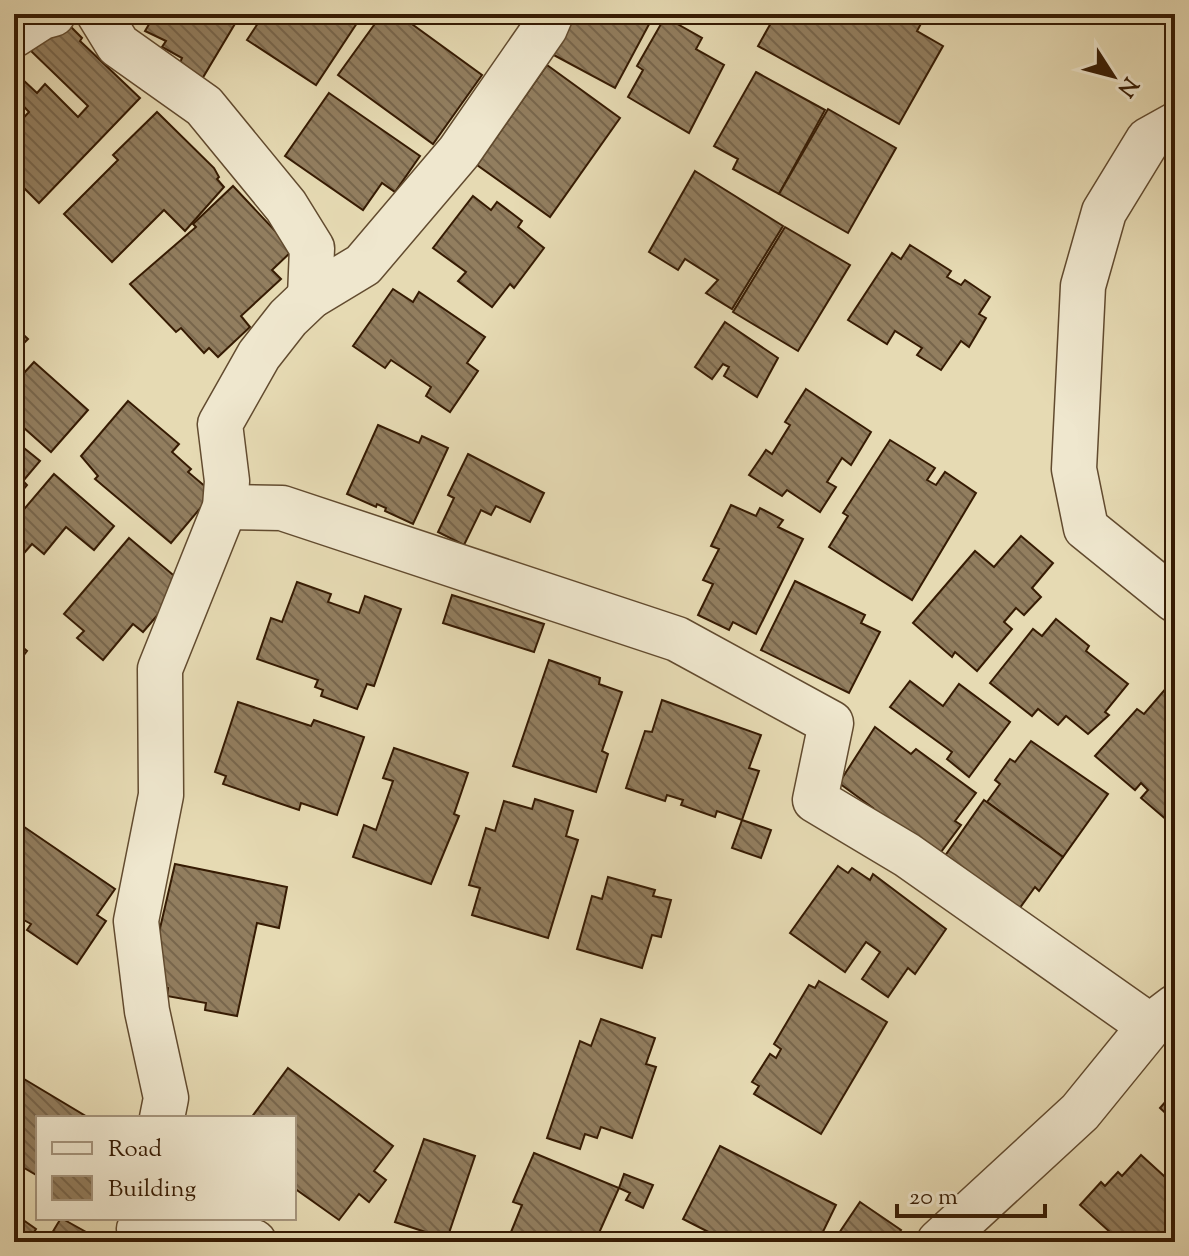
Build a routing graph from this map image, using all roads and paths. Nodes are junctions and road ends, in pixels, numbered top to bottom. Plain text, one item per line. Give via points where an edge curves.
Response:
1 (53, 14) edge
2 (99, 14) edge
3 (551, 14) edge
4 (14, 35) edge
5 (1175, 125) edge
6 (310, 297) junction
7 (225, 507) junction
8 (1175, 600) edge
9 (1162, 1016) edge
10 (162, 1116) edge
11 (140, 1230) edge
12 (254, 1242) edge
13 (939, 1242) edge

1 - 4 street
2 - 6 street via 118,45 204,106 286,206 312,248
3 - 6 street via 459,152 363,265
5 - 8 street via 1148,140 1104,212 1083,286 1074,469 1086,528
6 - 7 street via 259,355 220,424
7 - 9 street via 282,508 677,639 831,723 815,800
7 - 10 street via 160,669 161,795 136,921 147,1011 166,1098
9 - 13 street via 1080,1112
11 - 12 street via 225,1234

